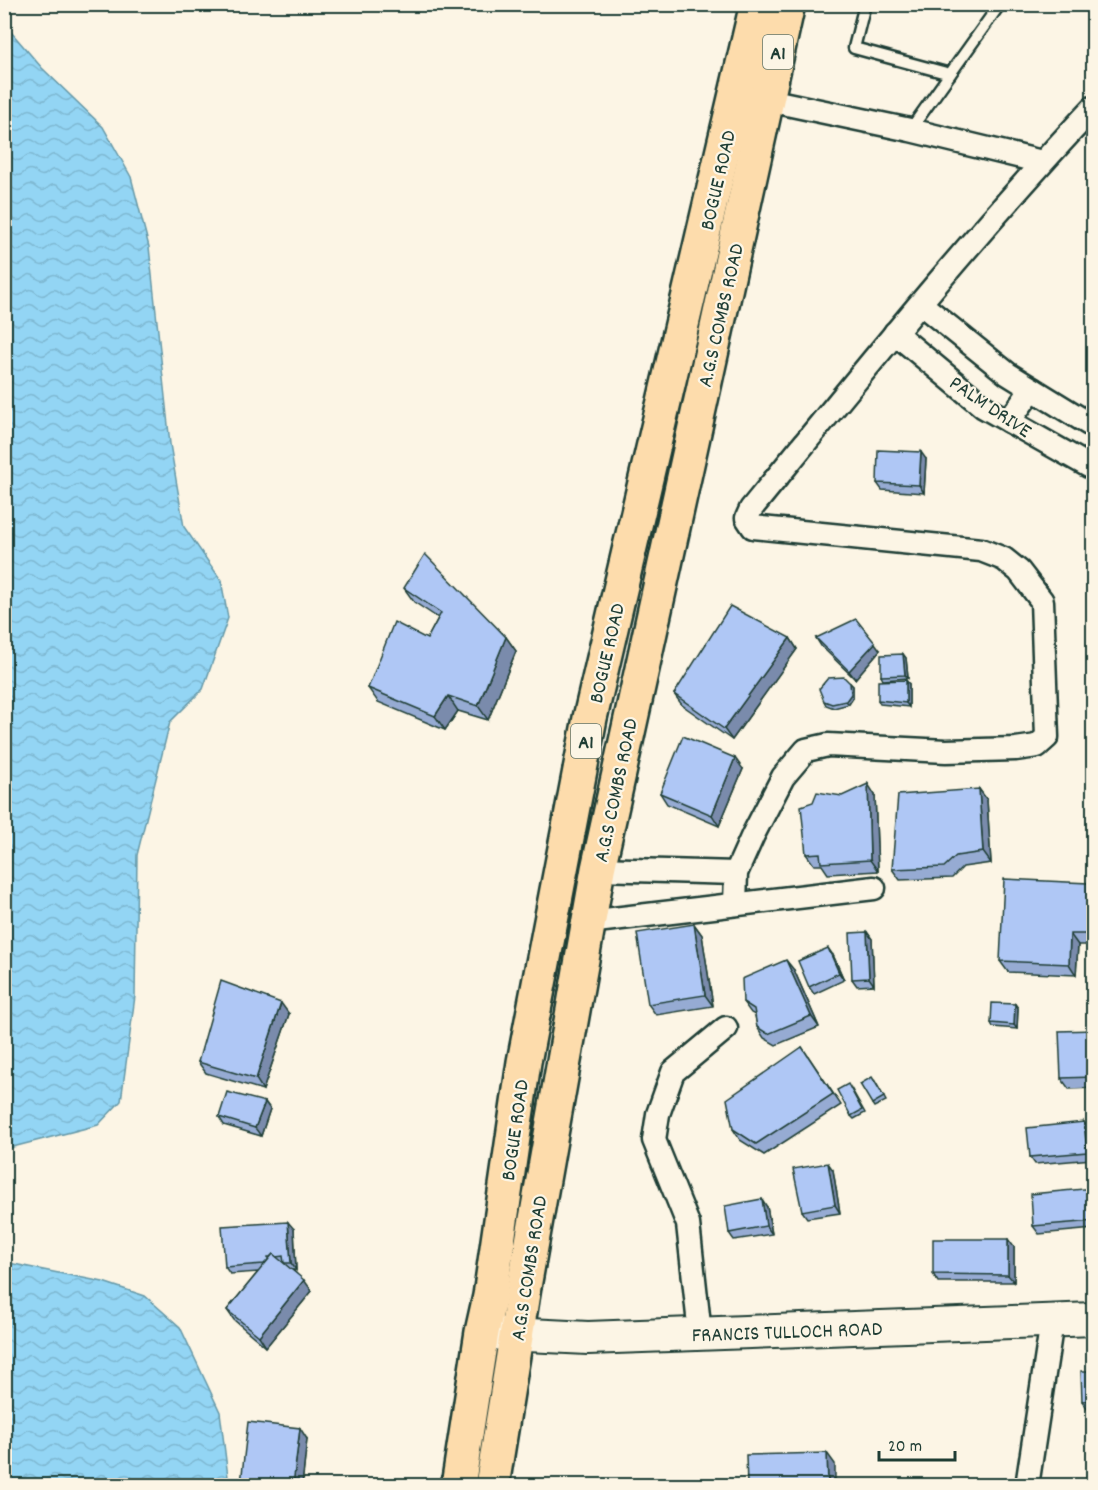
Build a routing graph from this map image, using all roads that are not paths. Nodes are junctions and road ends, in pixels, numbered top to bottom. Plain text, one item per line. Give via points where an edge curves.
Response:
1 (757, 4) edge
2 (788, 4) edge
3 (865, 4) edge
4 (1000, 4) edge
5 (950, 74) junction
6 (768, 100) junction
7 (1094, 107) edge
8 (910, 130) junction
9 (1042, 162) junction
10 (921, 304) junction
11 (895, 333) junction
12 (1032, 389) junction
13 (1009, 421) junction
14 (1094, 427) edge
15 (1094, 469) edge
16 (598, 869) junction
17 (736, 873) junction
18 (874, 888) dead end
19 (735, 904) junction
20 (588, 922) junction
21 (726, 1028) dead end
22 (1094, 1319) edge
23 (1052, 1321) junction
24 (482, 1332) junction
25 (700, 1334) junction
26 (517, 1336) junction
27 (458, 1485) edge
28 (492, 1485) edge
29 (1027, 1485) edge

1 - 24 main road, BOGUE ROAD / A1 via 590,718 524,1062
2 - 6 main road, A1
3 - 5 lane via 854,48
4 - 5 lane
5 - 8 lane
6 - 8 street
6 - 16 main road, A.G.S COMBS ROAD / A1
7 - 9 street
8 - 9 street
9 - 10 street
10 - 11 street
10 - 12 street, PALM DRIVE
11 - 13 street, PALM DRIVE via 984,407
11 - 17 street via 747,518 753,527 981,550 1004,559 1019,571 1042,602 1047,737 1037,746 1016,749 946,752 828,745 806,750 783,777
12 - 13 street
12 - 14 street, PALM DRIVE
13 - 15 street, PALM DRIVE
16 - 17 street
16 - 20 main road, A.G.S COMBS ROAD / A1
17 - 19 street
18 - 19 street
19 - 20 street
20 - 26 main road, A.G.S COMBS ROAD / A1
21 - 25 street via 673,1072 658,1114 654,1140 688,1224
22 - 23 main road, FRANCIS TULLOCH ROAD
23 - 25 main road, FRANCIS TULLOCH ROAD
23 - 29 street
24 - 26 main road, FRANCIS TULLOCH ROAD
24 - 27 main road, BOGUE ROAD / A1
25 - 26 main road, FRANCIS TULLOCH ROAD
26 - 28 main road, A.G.S COMBS ROAD / A1

